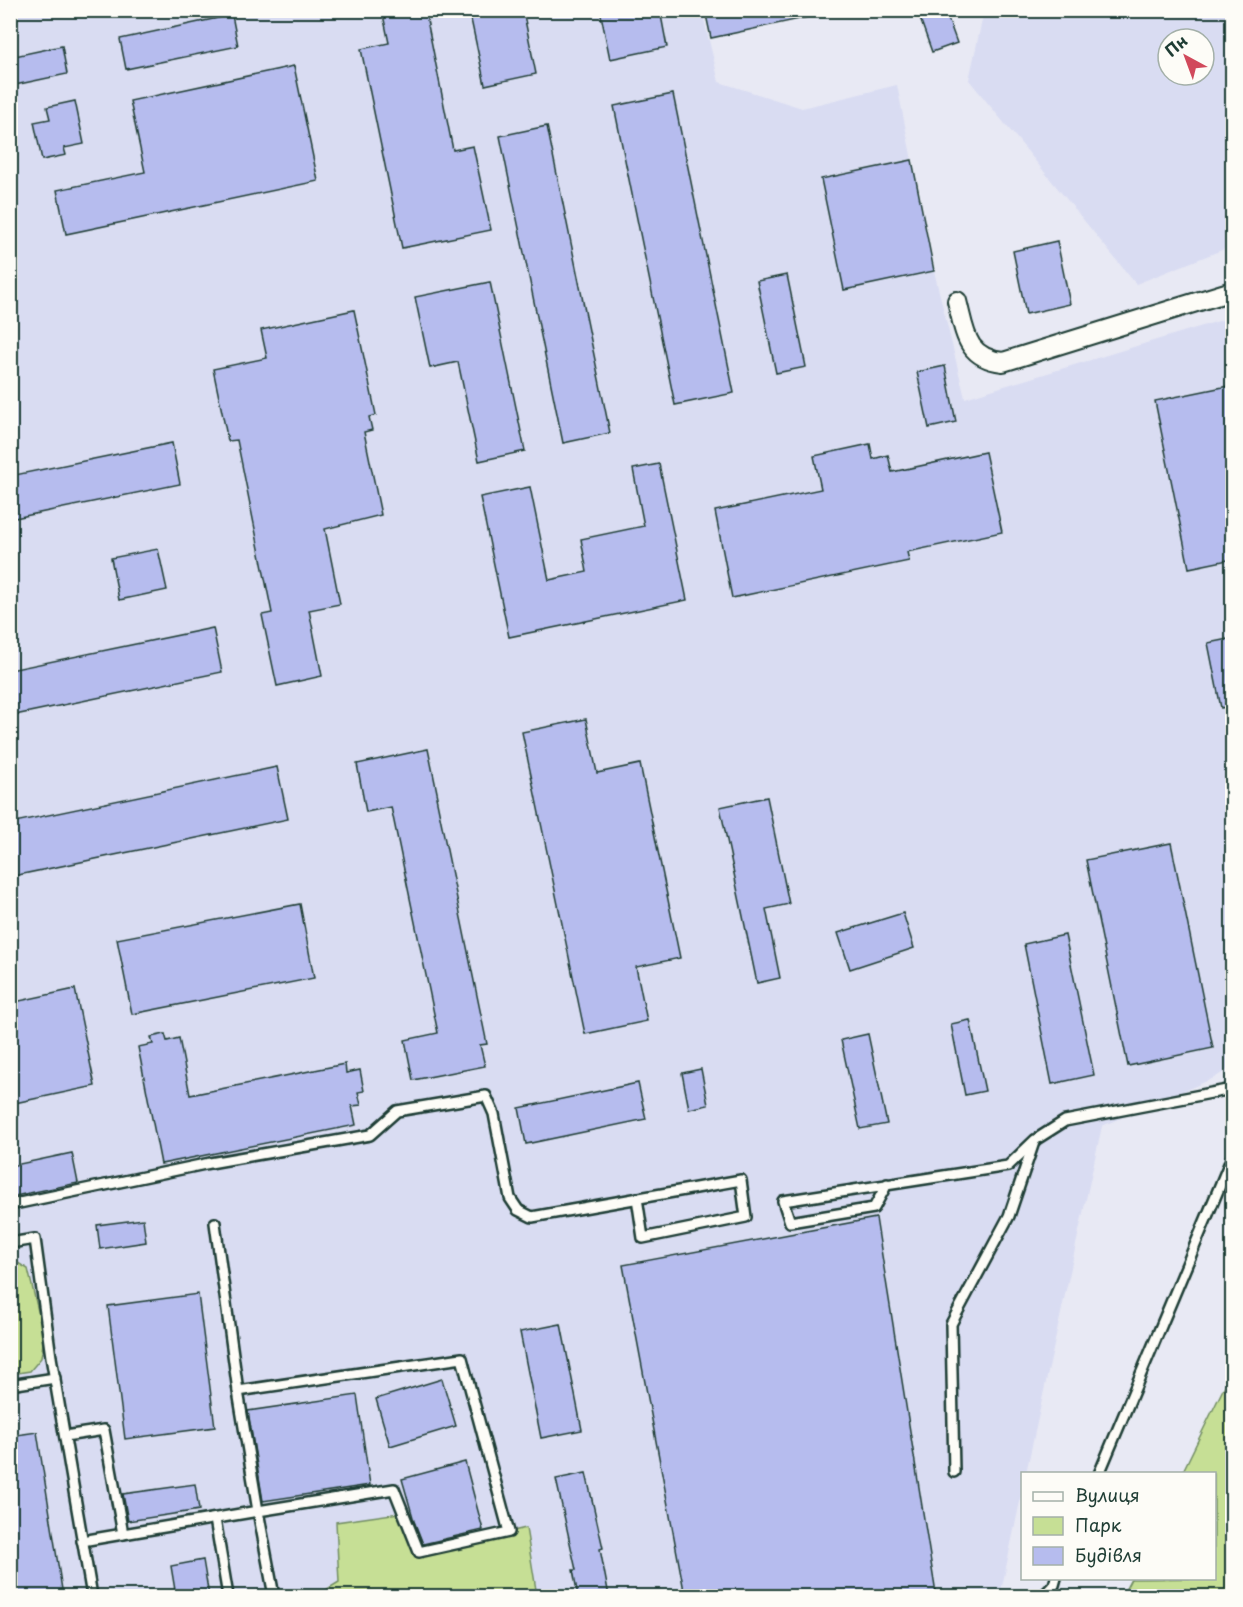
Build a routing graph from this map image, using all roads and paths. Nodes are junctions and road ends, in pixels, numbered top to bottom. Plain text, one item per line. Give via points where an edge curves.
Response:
1 (1233, 291) edge
2 (957, 301) dead end
3 (1233, 1089) edge
4 (1035, 1140) junction
5 (1233, 1157) edge
6 (887, 1184) junction
7 (637, 1198) junction
8 (10, 1205) edge
9 (215, 1223) dead end
10 (10, 1243) edge
11 (55, 1378) junction
12 (10, 1385) edge
13 (238, 1391) junction
14 (65, 1436) junction
15 (954, 1472) dead end
16 (1099, 1472) edge
17 (258, 1511) junction
18 (215, 1519) junction
19 (123, 1534) junction
20 (82, 1541) junction
21 (1055, 1580) edge
22 (92, 1596) edge
23 (228, 1596) edge
24 (274, 1596) edge
25 (1043, 1596) edge

1 - 2 street via 1003,362 982,357 974,350
3 - 4 lane via 1065,1121
4 - 6 lane via 1008,1166
4 - 15 lane via 1009,1216 951,1323
5 - 16 lane
6 - 6 lane via 853,1190 783,1201 790,1222 874,1208
7 - 7 lane via 741,1180 746,1217 643,1238
7 - 8 lane via 532,1217 518,1210 510,1198 494,1114 486,1096 397,1111 370,1135 210,1163
9 - 13 lane
10 - 11 lane via 35,1239
11 - 12 lane
11 - 14 lane
13 - 17 lane
13 - 17 lane via 462,1358 509,1532 419,1552 394,1489
14 - 19 lane via 104,1430
14 - 20 lane
17 - 18 lane
17 - 24 lane
18 - 19 lane
18 - 23 lane
19 - 20 lane
20 - 22 lane
21 - 25 lane

